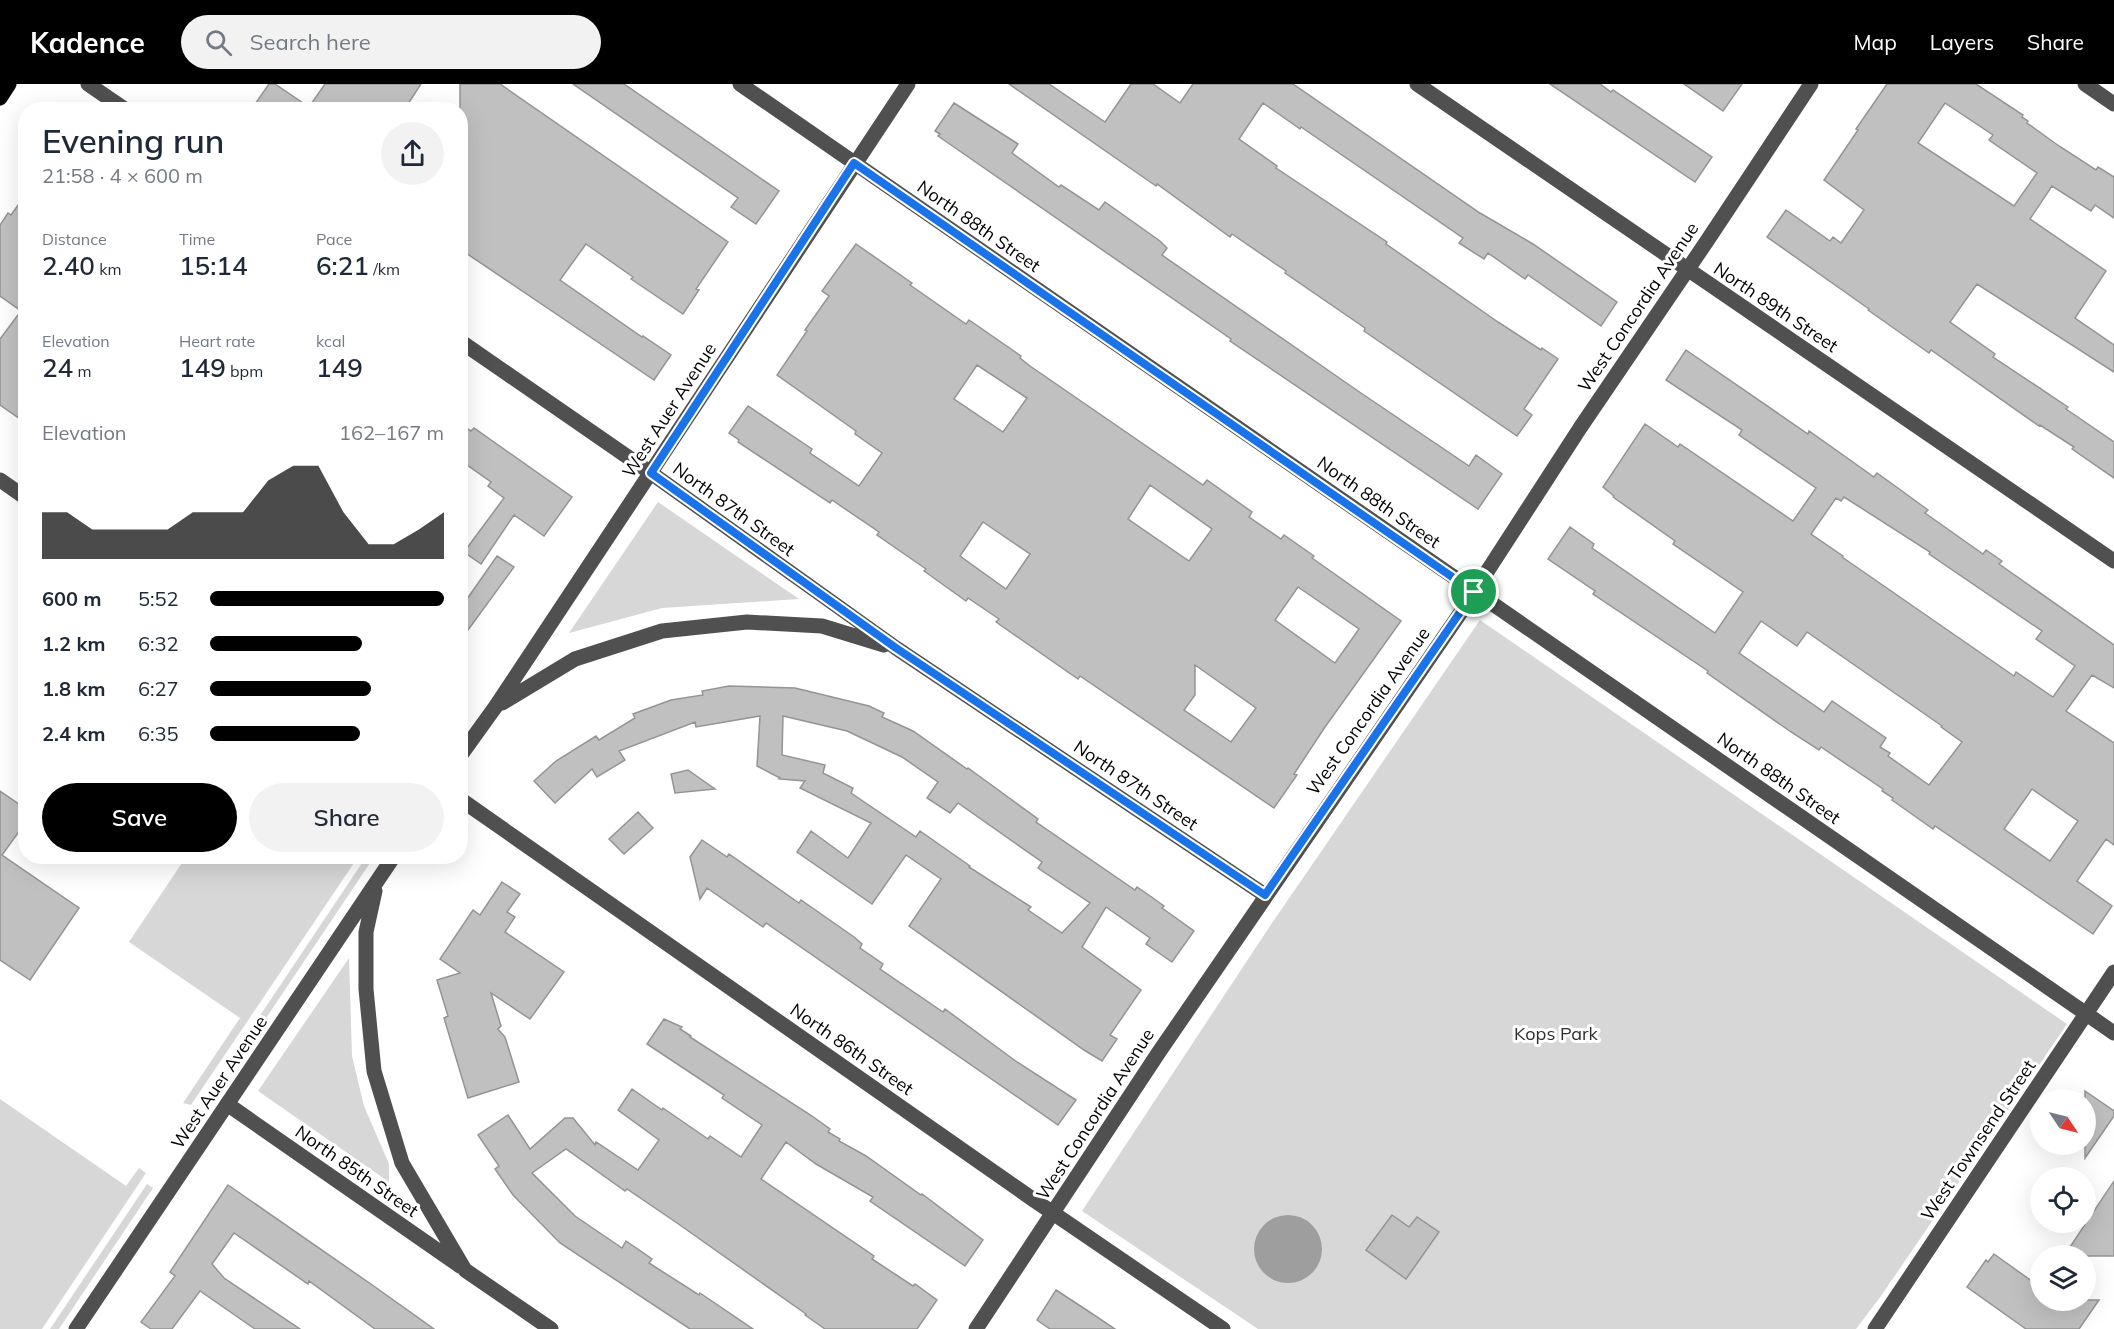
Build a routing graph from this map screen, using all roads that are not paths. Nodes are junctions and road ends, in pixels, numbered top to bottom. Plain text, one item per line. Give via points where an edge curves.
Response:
1 (9, 84) edge
2 (88, 84) edge
3 (740, 84) edge
4 (908, 84) edge
5 (1416, 84) edge
6 (1811, 84) edge
7 (2085, 84) edge
8 (0, 98) edge
9 (114, 102) edge
10 (2114, 104) edge
11 (854, 163) junction
12 (1687, 270) junction
13 (468, 346) edge
14 (651, 473) junction
15 (0, 480) edge
16 (18, 492) edge
17 (2114, 561) edge
18 (1474, 592) junction
19 (896, 648) junction
20 (496, 706) junction
21 (468, 745) edge
22 (468, 805) edge
23 (389, 864) edge
24 (377, 882) junction
25 (1265, 895) junction
26 (2114, 972) edge
27 (2086, 1014) junction
28 (2114, 1034) edge
29 (227, 1104) junction
30 (1053, 1213) junction
31 (465, 1270) junction
32 (1882, 1326) edge
33 (76, 1329) edge
34 (551, 1329) edge
35 (976, 1329) edge
36 (1223, 1329) edge

1 - 8 main road
2 - 9 street
3 - 11 street, North 88th Street
4 - 11 street, West Auer Avenue
5 - 12 street, North 89th Street
6 - 12 street, West Concordia Avenue
7 - 10 street
11 - 14 street, West Auer Avenue
11 - 18 street, North 88th Street
12 - 17 street, North 89th Street
12 - 18 street, West Concordia Avenue
13 - 14 street, North 87th Street
14 - 19 street, North 87th Street
14 - 20 street, West Auer Avenue
15 - 16 street
18 - 25 street, West Concordia Avenue
18 - 27 street, North 88th Street
19 - 20 street, North 87th Street via 822,626 747,622 662,631 575,658
19 - 25 street, North 87th Street
20 - 21 street, West Auer Avenue
22 - 30 street, North 86th Street
23 - 24 street, West Auer Avenue
24 - 29 street, West Auer Avenue
24 - 31 street, North 85th Street via 366,932 366,989 374,1071 402,1163
25 - 30 street, West Concordia Avenue
26 - 27 street, West Townsend Street
27 - 28 street, North 88th Street
27 - 32 street, West Townsend Street
29 - 31 street, North 85th Street
29 - 33 street, West Auer Avenue
30 - 35 street, West Concordia Avenue
30 - 36 street, North 86th Street
31 - 34 street, North 85th Street

